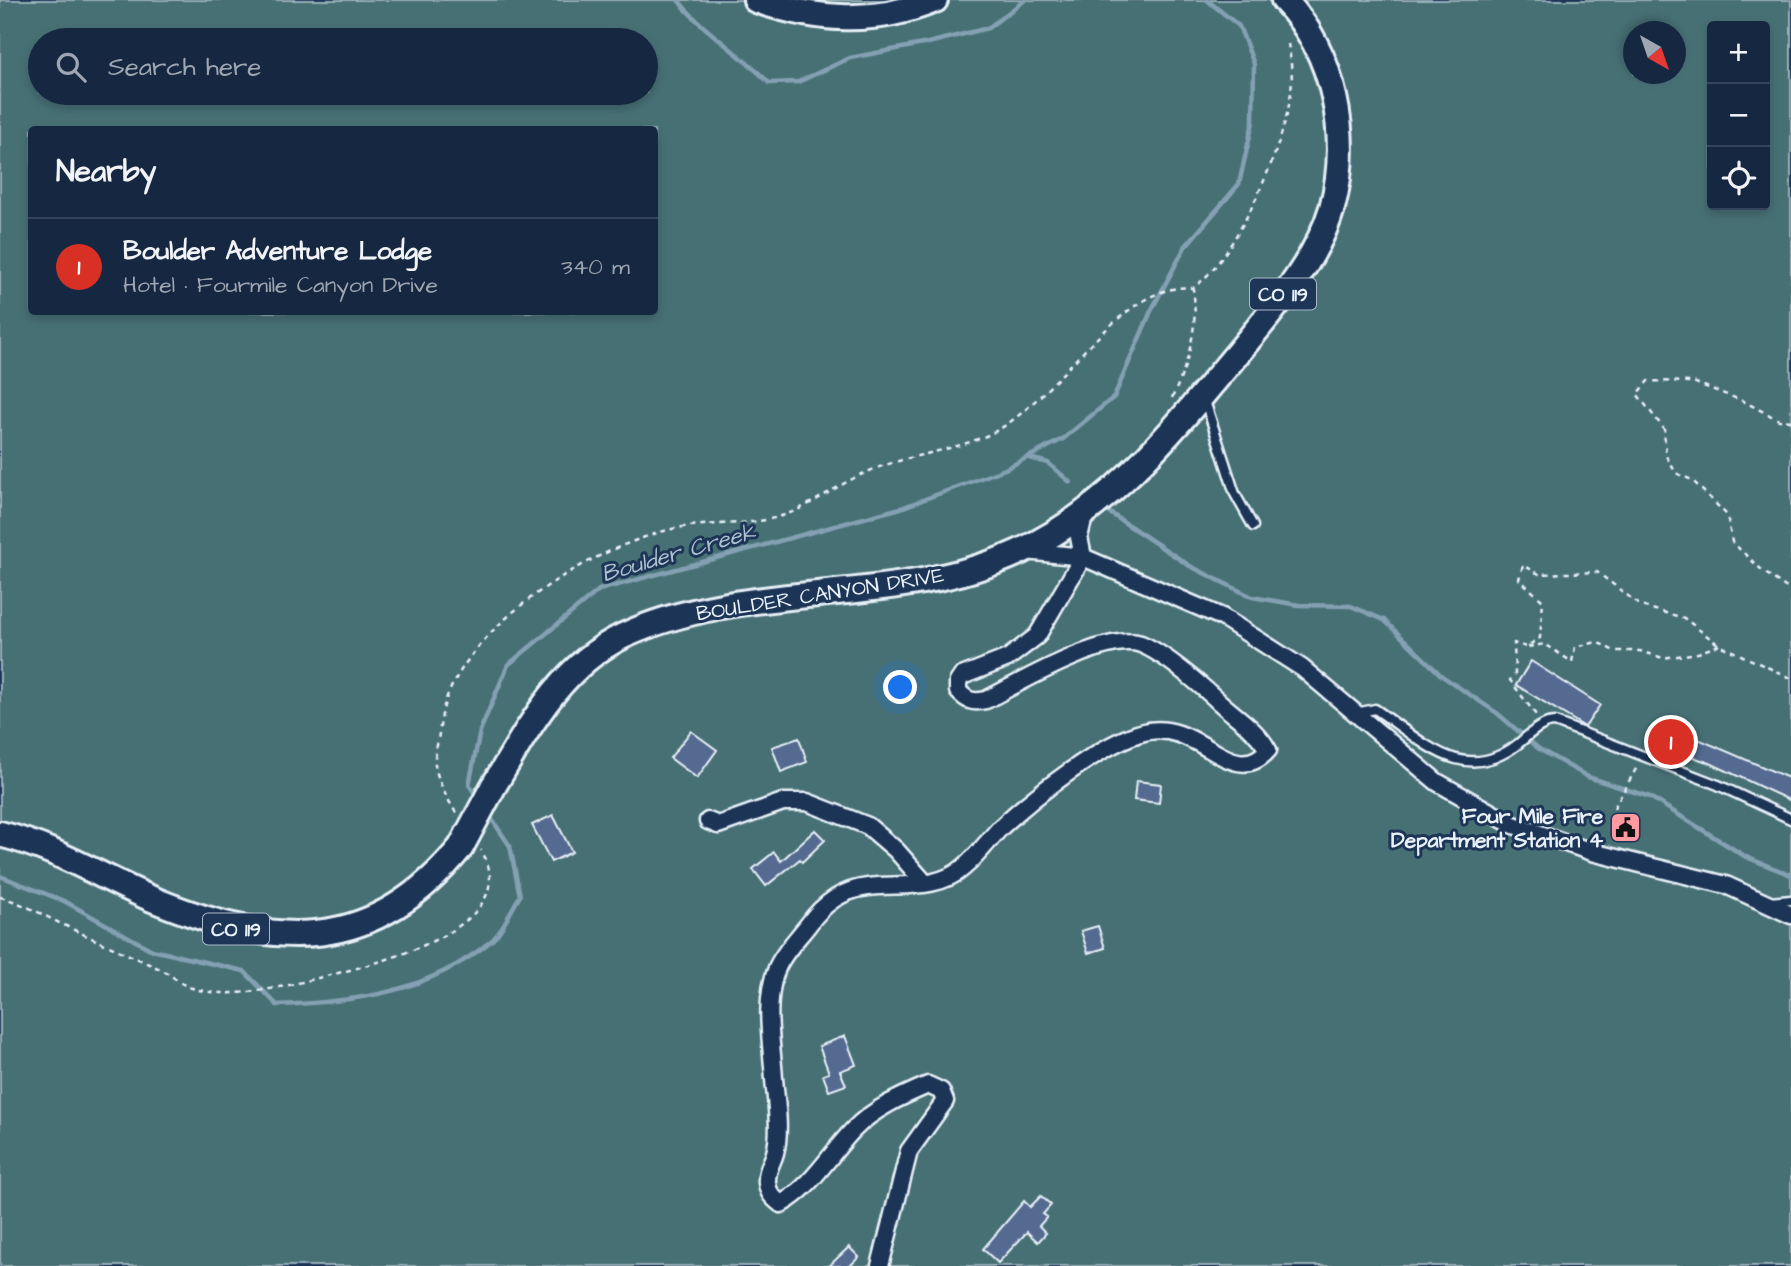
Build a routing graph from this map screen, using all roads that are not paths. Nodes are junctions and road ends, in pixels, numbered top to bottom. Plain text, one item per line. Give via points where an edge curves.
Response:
1 (757, 0) edge
2 (935, 0) edge
3 (1284, 0) edge
4 (1202, 395) junction
5 (1086, 510) junction
6 (1253, 526) dead end
7 (1020, 551) junction
8 (1083, 557) junction
9 (1355, 713) junction
10 (1791, 819) edge
11 (708, 821) dead end
12 (0, 834) edge
13 (925, 883) junction
14 (1791, 900) edge
15 (1767, 903) junction
16 (1791, 915) edge
17 (880, 1266) edge

1 - 2 main road via 819,17 857,19 891,15
3 - 4 main road, BOULDER CANYON DRIVE / CO 119 via 1307,29 1324,64 1340,136 1331,211 1308,260
4 - 5 main road, BOULDER CANYON DRIVE / CO 119 via 1160,444
4 - 6 lane via 1235,494
5 - 7 main road, BOULDER CANYON DRIVE / CO 119
5 - 8 street via 1079,537
7 - 8 street
7 - 12 main road, BOULDER CANYON DRIVE / CO 119, bridge via 933,578 764,598 699,611 622,637 574,668 552,693 461,847 429,881 394,907 330,931 291,936 231,928 156,900 40,845
8 - 9 street via 1185,600 1259,638 1302,667
8 - 13 street via 1037,636 1008,658 962,676 958,691 976,702 1088,652 1120,642 1139,644 1208,691 1252,729 1268,750 1251,764 1236,764 1175,731 1148,731 1121,739 1020,811 958,872
9 - 10 lane via 1375,709 1459,762 1495,760 1543,725 1555,723 1718,785
9 - 15 street via 1437,782 1511,824 1592,852 1726,885
11 - 13 street via 718,825 783,802 807,802 868,826
13 - 17 street via 869,887 830,901 777,967 772,987 769,1017 776,1152 767,1169 767,1186 781,1204 797,1195 855,1128 898,1097 928,1085 941,1091 945,1101 909,1151
14 - 15 lane
15 - 16 street

